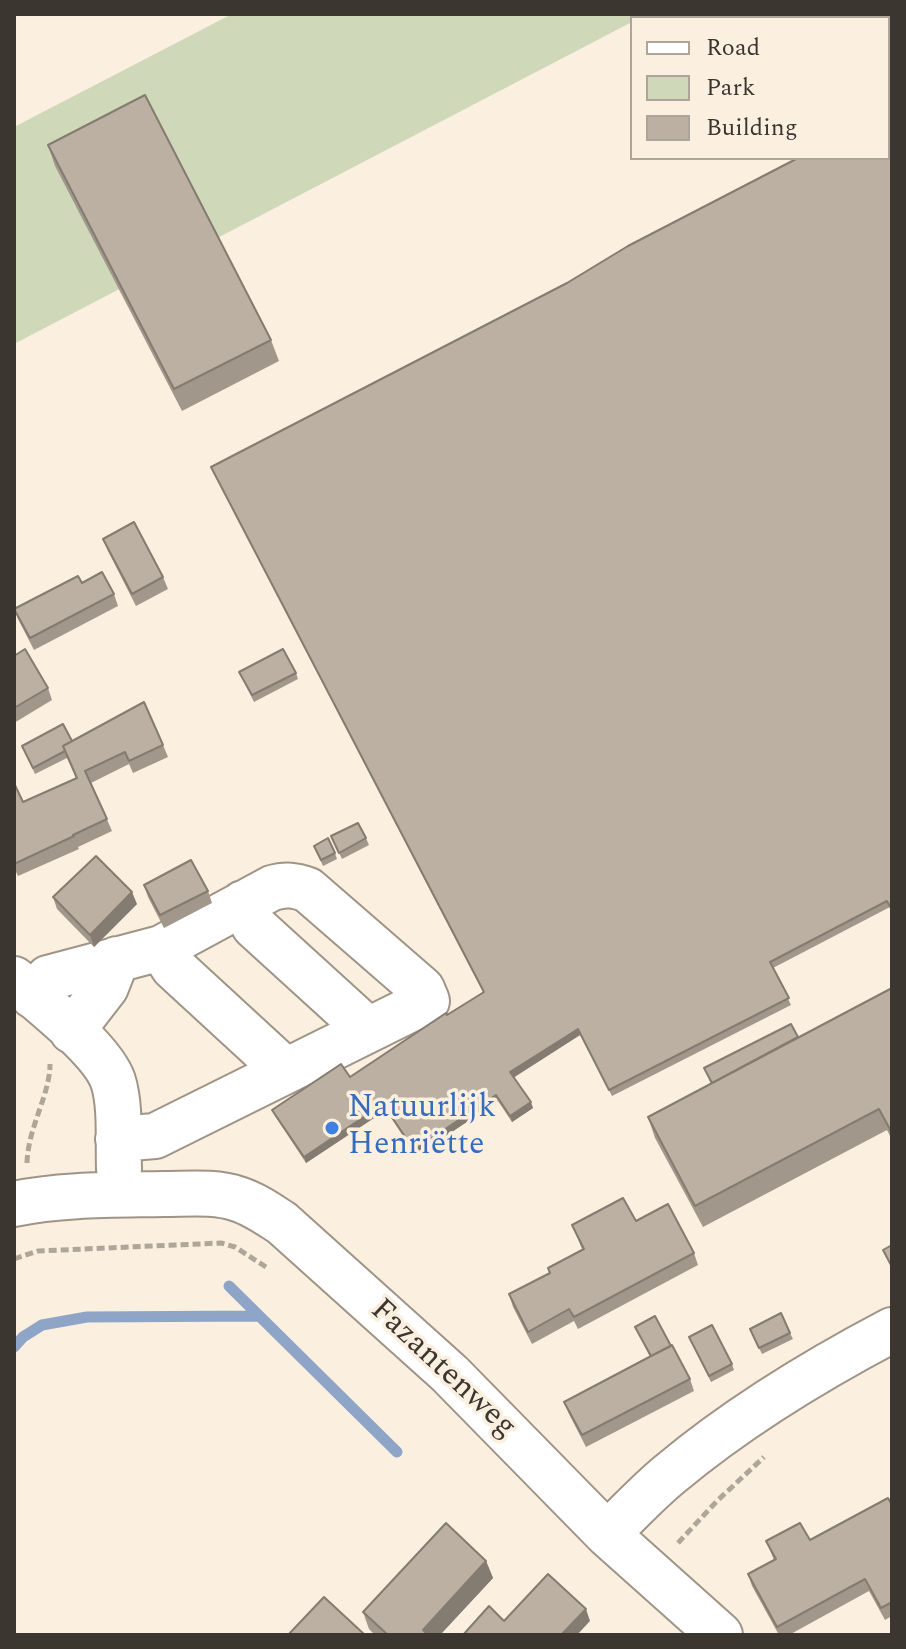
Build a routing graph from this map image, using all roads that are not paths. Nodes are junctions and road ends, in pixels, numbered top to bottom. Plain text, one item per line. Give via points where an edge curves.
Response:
1 (243, 903) junction
2 (161, 948) junction
3 (117, 959) junction
4 (24, 987) edge
5 (364, 1032) junction
6 (58, 1041) junction
7 (282, 1073) junction
8 (118, 1139) junction
9 (121, 1195) junction
10 (23, 1203) edge
11 (892, 1330) edge
12 (607, 1534) junction
13 (720, 1635) edge

1 - 2 street
1 - 5 street via 254,926
1 - 5 street via 285,885 308,890 422,989 427,1001
2 - 3 street
2 - 7 street via 173,967
3 - 4 street
3 - 6 street via 106,987
4 - 6 street
5 - 7 street
6 - 8 street via 96,1055 113,1080
7 - 8 street via 155,1136
8 - 9 street
9 - 10 street, Fazantenweg
9 - 12 street, Fazantenweg via 211,1193 254,1205 282,1223 450,1374
11 - 12 street via 765,1403 669,1475
12 - 13 street, Fazantenweg

